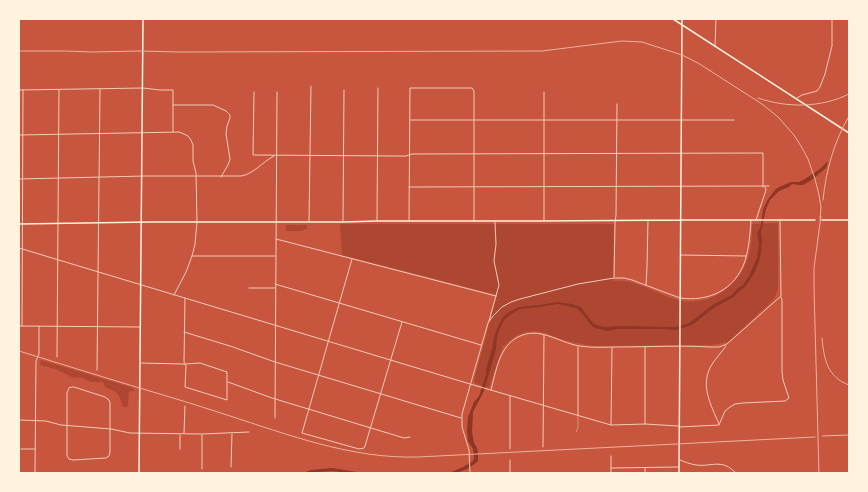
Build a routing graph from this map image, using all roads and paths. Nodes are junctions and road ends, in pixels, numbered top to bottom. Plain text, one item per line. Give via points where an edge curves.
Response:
1 (143, 19) edge
2 (673, 19) edge
3 (682, 19) edge
4 (716, 19) edge
5 (832, 19) edge
6 (682, 26) junction
7 (715, 47) junction
8 (311, 86) dead end
9 (143, 88) junction
10 (378, 88) dead end
11 (100, 89) junction
12 (19, 90) edge
13 (23, 90) junction
14 (59, 90) junction
15 (344, 90) dead end
16 (254, 92) dead end
17 (277, 92) dead end
18 (544, 92) dead end
19 (797, 99) junction
20 (617, 104) dead end
21 (173, 105) junction
22 (410, 120) junction
23 (475, 120) junction
24 (544, 120) junction
25 (617, 120) junction
26 (681, 120) junction
27 (734, 120) dead end
28 (142, 132) junction
29 (173, 132) junction
30 (100, 133) junction
31 (849, 133) edge
32 (19, 134) edge
33 (23, 134) junction
34 (59, 134) junction
35 (617, 153) junction
36 (681, 153) junction
37 (409, 154) junction
38 (475, 154) junction
39 (544, 154) junction
40 (276, 155) junction
41 (310, 155) junction
42 (344, 155) junction
43 (377, 155) junction
44 (142, 176) junction
45 (100, 177) junction
46 (196, 177) junction
47 (221, 177) junction
48 (59, 178) junction
49 (19, 179) edge
50 (22, 179) junction
51 (681, 186) junction
52 (763, 186) junction
53 (769, 186) dead end
54 (409, 187) junction
55 (474, 187) junction
56 (544, 187) junction
57 (616, 187) junction
58 (615, 220) junction
59 (648, 220) junction
60 (680, 220) junction
61 (751, 220) junction
62 (757, 220) junction
63 (780, 220) junction
64 (816, 220) dead end
65 (822, 220) dead end
66 (849, 220) edge
67 (377, 221) junction
68 (409, 221) junction
69 (474, 221) junction
70 (495, 221) junction
71 (544, 221) junction
72 (99, 222) junction
73 (142, 222) junction
74 (197, 222) junction
75 (276, 222) junction
76 (309, 222) junction
77 (343, 222) junction
78 (58, 223) junction
79 (19, 224) edge
80 (22, 224) junction
81 (276, 239) junction
82 (19, 248) edge
83 (22, 249) junction
84 (680, 255) junction
85 (192, 256) junction
86 (276, 256) junction
87 (746, 256) junction
88 (58, 259) junction
89 (352, 259) junction
90 (98, 272) junction
91 (614, 278) junction
92 (275, 284) junction
93 (141, 285) junction
94 (646, 285) junction
95 (249, 288) dead end
96 (275, 288) junction
97 (174, 295) junction
98 (496, 296) junction
99 (781, 296) junction
100 (185, 298) junction
101 (680, 298) junction
102 (339, 303) junction
103 (402, 322) junction
104 (488, 323) junction
105 (275, 325) junction
106 (19, 326) edge
107 (22, 326) junction
108 (39, 326) junction
109 (57, 326) junction
110 (98, 327) junction
111 (140, 327) junction
112 (184, 332) junction
113 (544, 334) junction
114 (328, 341) junction
115 (727, 344) junction
116 (482, 346) junction
117 (578, 346) junction
118 (612, 347) junction
119 (646, 347) junction
120 (680, 347) junction
121 (56, 357) dead end
122 (391, 360) junction
123 (275, 362) junction
124 (140, 363) junction
125 (185, 364) junction
126 (97, 370) dead end
127 (318, 375) junction
128 (227, 381) junction
129 (470, 384) junction
130 (491, 390) junction
131 (381, 394) junction
132 (510, 396) junction
133 (274, 399) junction
134 (185, 406) dead end
135 (544, 406) junction
136 (308, 409) junction
137 (578, 416) junction
138 (275, 418) dead end
139 (461, 418) junction
140 (19, 420) edge
141 (36, 420) junction
142 (645, 424) junction
143 (719, 424) junction
144 (611, 425) junction
145 (66, 426) junction
146 (679, 426) junction
147 (110, 428) junction
148 (371, 428) junction
149 (249, 432) dead end
150 (576, 432) dead end
151 (139, 433) junction
152 (232, 433) junction
153 (180, 434) junction
154 (184, 434) junction
155 (202, 434) junction
156 (410, 437) dead end
157 (543, 447) dead end
158 (510, 448) dead end
159 (21, 449) dead end
160 (35, 449) junction
161 (180, 449) dead end
162 (611, 456) dead end
163 (679, 459) junction
164 (510, 460) dead end
165 (231, 467) dead end
166 (679, 467) junction
167 (202, 468) dead end
168 (611, 468) junction
169 (645, 468) junction
170 (35, 473) edge
171 (139, 473) edge
172 (470, 473) edge
173 (510, 473) edge
174 (611, 473) edge
175 (645, 473) edge
176 (679, 473) edge
177 (736, 473) edge

1 - 9 main road
2 - 6 main road
3 - 6 main road
4 - 7 street
5 - 19 street via 832,46 820,88
6 - 7 main road
6 - 26 main road
7 - 19 main road
8 - 41 street
9 - 11 street
9 - 21 street via 173,90
9 - 28 main road
10 - 43 street
11 - 14 street
11 - 30 street
12 - 13 street
13 - 14 street
13 - 33 street
14 - 34 street
15 - 42 street
16 - 40 street via 253,155
17 - 40 street
18 - 24 street
19 - 31 main road
20 - 25 street
21 - 29 street
21 - 47 street via 213,105 230,116 226,132 230,160
22 - 23 street
22 - 23 street via 410,88 450,87 474,89
22 - 37 street
23 - 24 street
23 - 38 street
24 - 25 street
24 - 39 street
25 - 26 street
25 - 35 street
26 - 27 street
26 - 36 main road
28 - 29 street
28 - 30 street
28 - 44 main road
29 - 46 street via 181,132 191,140
30 - 34 street
30 - 45 street
32 - 33 street
33 - 34 street
33 - 50 street
34 - 48 street
35 - 36 street
35 - 39 street
35 - 57 street
36 - 51 main road
36 - 52 street via 763,153
37 - 38 street
37 - 43 street
37 - 54 street
38 - 39 street
38 - 55 street
39 - 56 street
40 - 41 street
40 - 47 street via 246,175
40 - 75 street
41 - 42 street
41 - 76 street
42 - 43 street
42 - 77 street
43 - 67 street
44 - 45 street
44 - 46 street
44 - 73 main road
45 - 48 street
45 - 72 street
46 - 47 street
46 - 74 street
48 - 50 street
48 - 78 street
49 - 50 street
50 - 80 street
51 - 52 street
51 - 57 street
51 - 60 main road
52 - 53 street
52 - 62 street via 766,190
54 - 55 street
54 - 68 street
55 - 56 street
55 - 69 street
56 - 57 street
56 - 71 street
57 - 58 street
58 - 59 main road
58 - 71 main road
58 - 91 street
59 - 60 main road
59 - 94 street
60 - 61 main road
60 - 84 main road
61 - 62 main road
61 - 87 street
62 - 63 main road
63 - 64 main road
63 - 99 street
65 - 66 main road
67 - 68 main road
67 - 77 main road
68 - 69 main road
69 - 70 main road
70 - 71 main road
70 - 98 street via 494,261 499,284
72 - 73 main road
72 - 78 main road
72 - 90 street
73 - 74 main road
73 - 93 main road
74 - 75 main road
74 - 85 street
75 - 76 main road
75 - 81 street
76 - 77 main road
78 - 80 main road
78 - 88 street
79 - 80 main road
80 - 83 street
81 - 86 street
81 - 89 street
82 - 83 street
83 - 88 street
83 - 107 street
84 - 87 street
84 - 101 main road
85 - 86 street
85 - 97 street
86 - 92 street
87 - 101 street via 739,273 724,289 701,299
88 - 90 street
88 - 109 street
89 - 98 street
89 - 102 street
90 - 93 street
90 - 110 street
91 - 94 street via 629,279
91 - 104 street via 560,288 518,300 502,308
92 - 96 street
92 - 102 street
93 - 97 street
93 - 111 main road
94 - 101 street
95 - 96 street
96 - 105 street
97 - 100 street
98 - 104 street
99 - 115 street
99 - 143 street via 782,372 789,397 785,400 735,404 725,412
100 - 105 street
100 - 112 street
101 - 120 main road
102 - 103 street
102 - 114 street
103 - 116 street
103 - 122 street
104 - 116 street
105 - 114 street
105 - 123 street
106 - 107 street
107 - 108 street
108 - 109 street
108 - 141 street
109 - 110 street
109 - 121 street
110 - 111 street
110 - 126 street
111 - 124 main road
112 - 123 street
112 - 125 street
113 - 117 street
113 - 130 street via 525,334 508,344 502,354
113 - 135 street
114 - 122 street
114 - 127 street
115 - 120 street via 713,347
115 - 143 street via 711,366 706,383 707,395
116 - 129 street
117 - 118 street
117 - 137 street
118 - 119 street
118 - 144 street
119 - 120 street
119 - 142 street
120 - 146 main road
122 - 129 street
122 - 131 street
123 - 127 street
123 - 133 street
124 - 125 street
124 - 151 main road
125 - 128 street via 200,364 227,372
125 - 128 street via 186,387 227,400
127 - 131 street
127 - 136 street
128 - 133 street
129 - 130 street
129 - 139 street
130 - 132 street
131 - 139 street
131 - 148 street
132 - 135 street
132 - 158 street
133 - 136 street
133 - 138 street
134 - 154 street
135 - 137 street
135 - 157 street
136 - 148 street
136 - 148 street via 302,433 359,449 366,445
137 - 144 street
137 - 150 lane
139 - 172 street via 469,448
140 - 141 street
141 - 145 street
141 - 160 street
142 - 144 street
142 - 146 street
143 - 146 street
145 - 147 street
145 - 147 street via 66,454 73,460 107,458 110,452
145 - 147 street via 67,393 69,388 74,387 108,398
146 - 163 main road
147 - 151 street
148 - 156 street via 404,438
149 - 152 street
151 - 153 street
151 - 171 main road
152 - 155 street
152 - 165 street
153 - 154 street
153 - 161 street
154 - 155 street
155 - 167 street
159 - 160 street
160 - 170 street
162 - 168 street
163 - 166 main road
163 - 177 street via 697,465 722,464
164 - 173 street
166 - 169 street
166 - 176 main road
168 - 169 street
168 - 174 street
169 - 175 street

